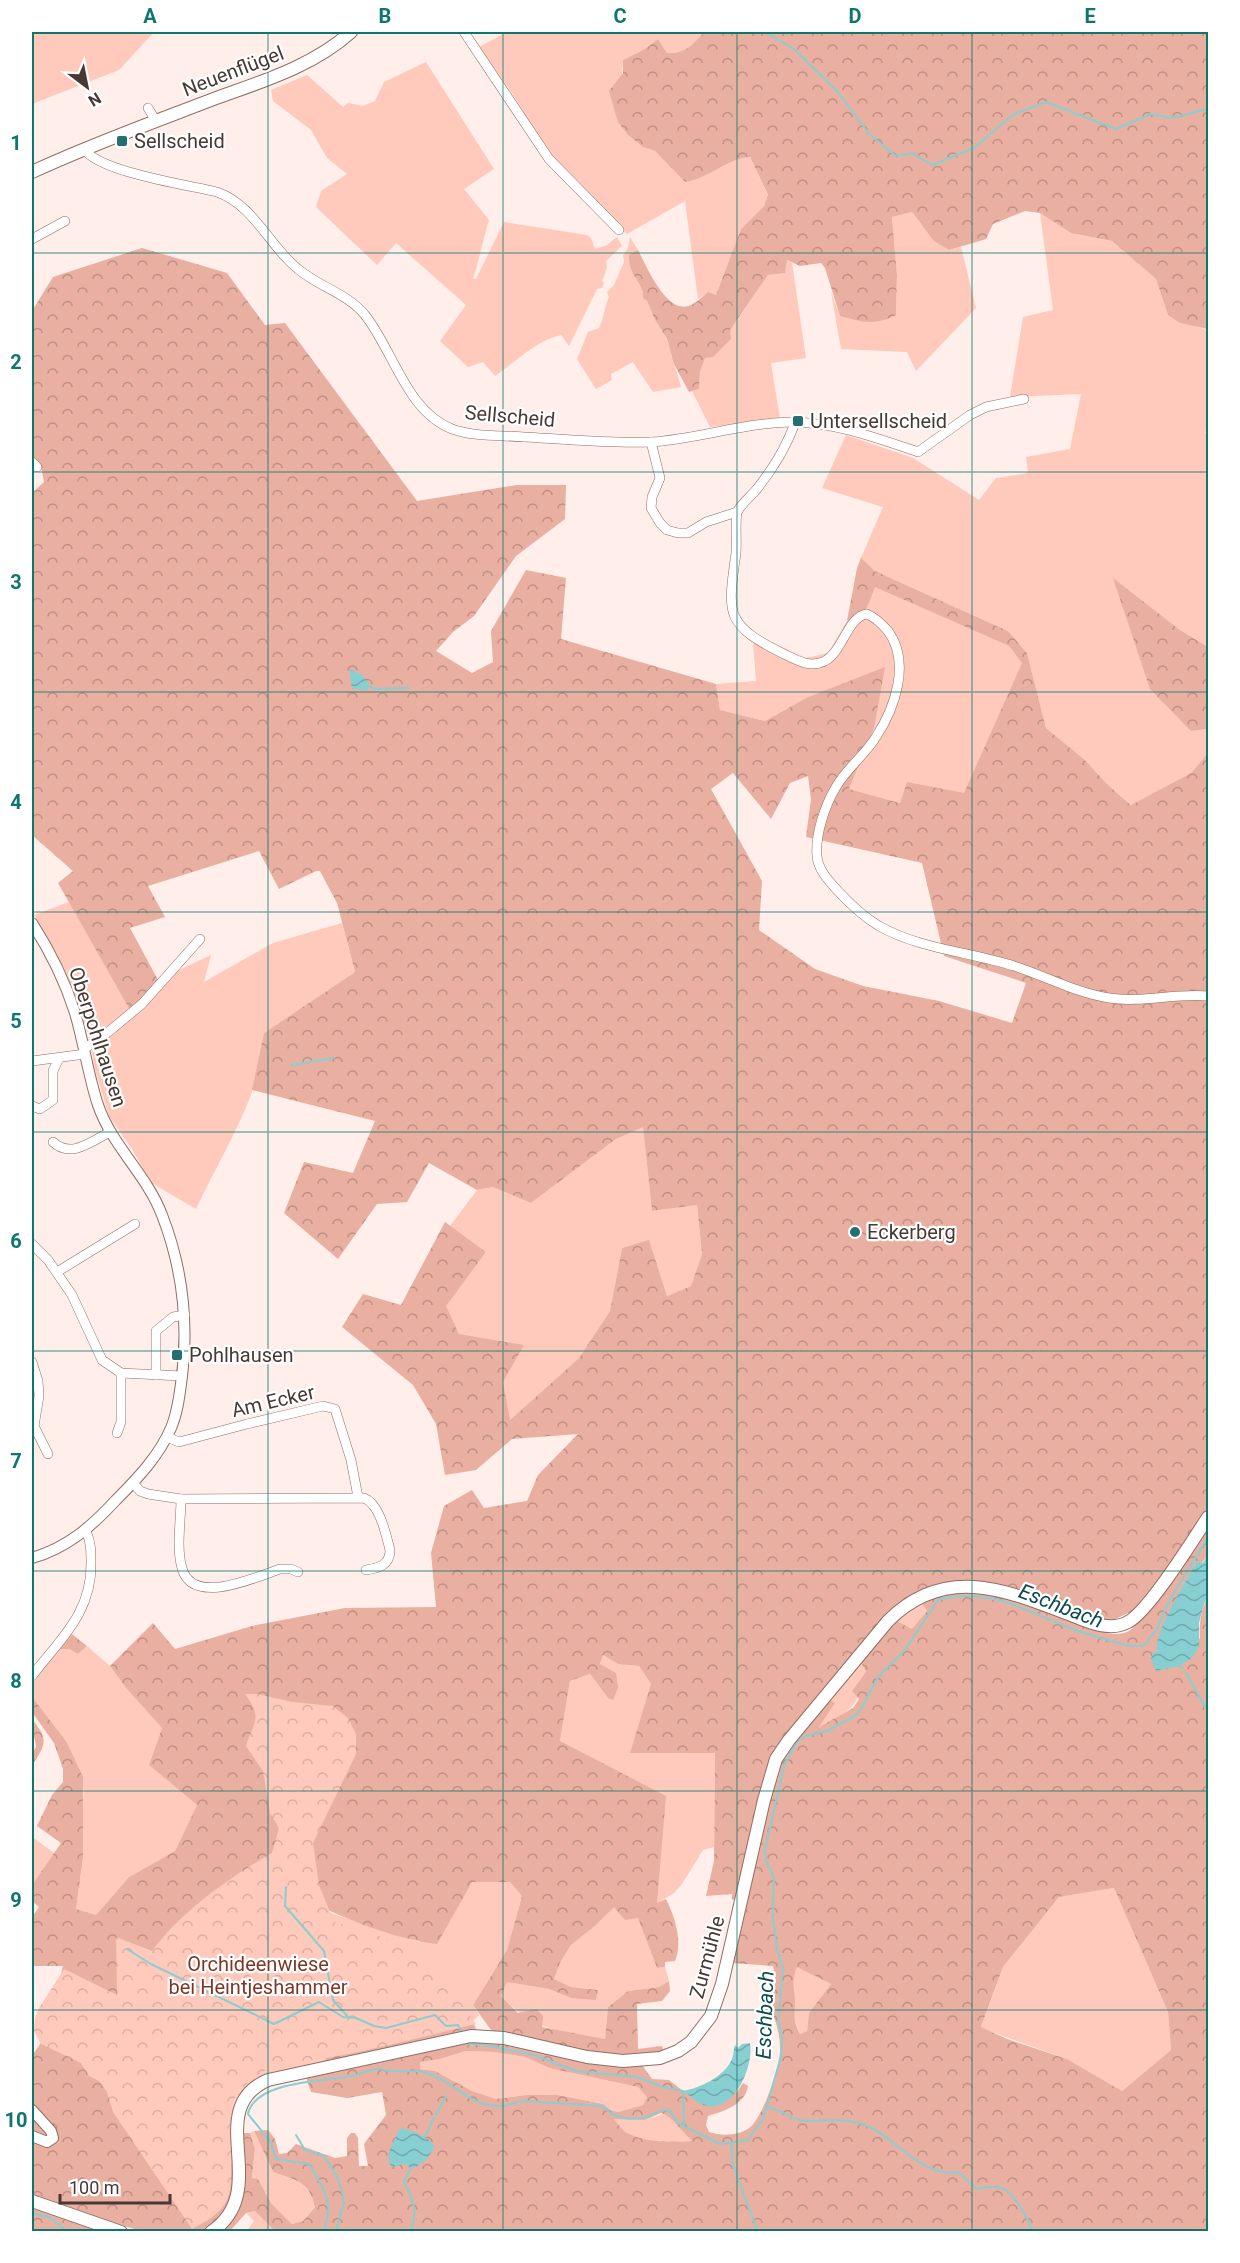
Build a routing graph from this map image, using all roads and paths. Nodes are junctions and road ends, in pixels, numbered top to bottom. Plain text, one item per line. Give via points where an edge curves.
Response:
1 (351, 32) edge
2 (464, 32) edge
3 (148, 108) dead end
4 (156, 121) junction
5 (84, 149) junction
6 (32, 172) edge
7 (65, 222) dead end
8 (619, 230) dead end
9 (32, 239) edge
10 (1024, 399) dead end
11 (795, 423) junction
12 (651, 442) junction
13 (737, 512) junction
14 (32, 923) edge
15 (200, 939) dead end
16 (1209, 996) edge
17 (84, 1051) junction
18 (59, 1058) junction
19 (32, 1061) edge
20 (36, 1108) edge
21 (110, 1132) junction
22 (53, 1143) dead end
23 (135, 1224) dead end
24 (104, 1243) junction
25 (32, 1244) edge
26 (109, 1252) dead end
27 (57, 1272) junction
28 (184, 1315) junction
29 (32, 1362) edge
30 (121, 1373) junction
31 (156, 1375) junction
32 (182, 1376) junction
33 (117, 1433) dead end
34 (167, 1437) junction
35 (48, 1454) dead end
36 (133, 1483) junction
37 (358, 1497) junction
38 (181, 1499) junction
39 (1209, 1517) edge
40 (86, 1531) junction
41 (32, 1558) edge
42 (366, 1570) dead end
43 (298, 1572) dead end
44 (32, 1676) edge
45 (32, 2110) edge
46 (32, 2136) edge
47 (32, 2201) edge
48 (121, 2232) edge
49 (211, 2232) edge

1 - 4 main road, Neuenflügel via 302,65
2 - 8 street via 549,159
3 - 4 street
4 - 5 main road, Neuenflügel
5 - 6 main road, Neuenflügel
5 - 12 street, Sellscheid via 92,158 109,165 217,192 236,202 295,267 361,311 420,406 442,425 478,435
7 - 9 street
10 - 11 street, Sellscheid via 986,407 918,452 844,429
11 - 12 street, Sellscheid via 735,427
11 - 13 street via 778,460
12 - 13 street via 660,478 651,508 667,530 688,533 706,522
13 - 16 street via 730,596 731,610 743,629 801,662 818,663 840,646 856,619 863,615 878,620 896,646 900,669 886,718 876,737 835,788 825,813 817,856 823,874 842,894 865,916 904,937 1000,961 1106,998
14 - 17 street, Oberpohlhausen via 59,972
15 - 17 street via 142,1004
17 - 18 street
17 - 21 street, Oberpohlhausen via 98,1106
18 - 19 street
18 - 20 street via 53,1071 53,1100
21 - 22 street, Oberpohlhausen via 74,1150
21 - 28 street, Oberpohlhausen via 152,1192 161,1213 178,1268
23 - 24 street
24 - 26 street
24 - 27 street
25 - 27 street
27 - 30 street via 81,1312 98,1354
28 - 31 street via 173,1317 156,1331
28 - 32 street, Oberpohlhausen
29 - 35 street via 39,1396 34,1426
30 - 31 street
30 - 33 street via 121,1422
31 - 32 street
32 - 34 street, Oberpohlhausen via 175,1418
34 - 36 street, Oberpohlhausen
34 - 37 street, Am Ecker via 179,1442 330,1407 335,1409 344,1432
36 - 38 street via 148,1494
36 - 40 street, Oberpohlhausen
37 - 38 street
37 - 42 street via 374,1505 390,1550 387,1562
38 - 43 street via 182,1569 193,1583 210,1589 280,1569
39 - 49 main road, Zurmühle via 1143,1609 1124,1624 1099,1625 1016,1594 979,1587 930,1592 902,1608 777,1756 719,1993 711,2016 697,2036 678,2051 653,2060 623,2061 504,2038 471,2036 262,2083 247,2095 238,2113 237,2197 228,2216
40 - 41 street, Oberpohlhausen
40 - 44 street via 91,1574 86,1601
45 - 46 street via 53,2138 47,2142
47 - 48 main road

